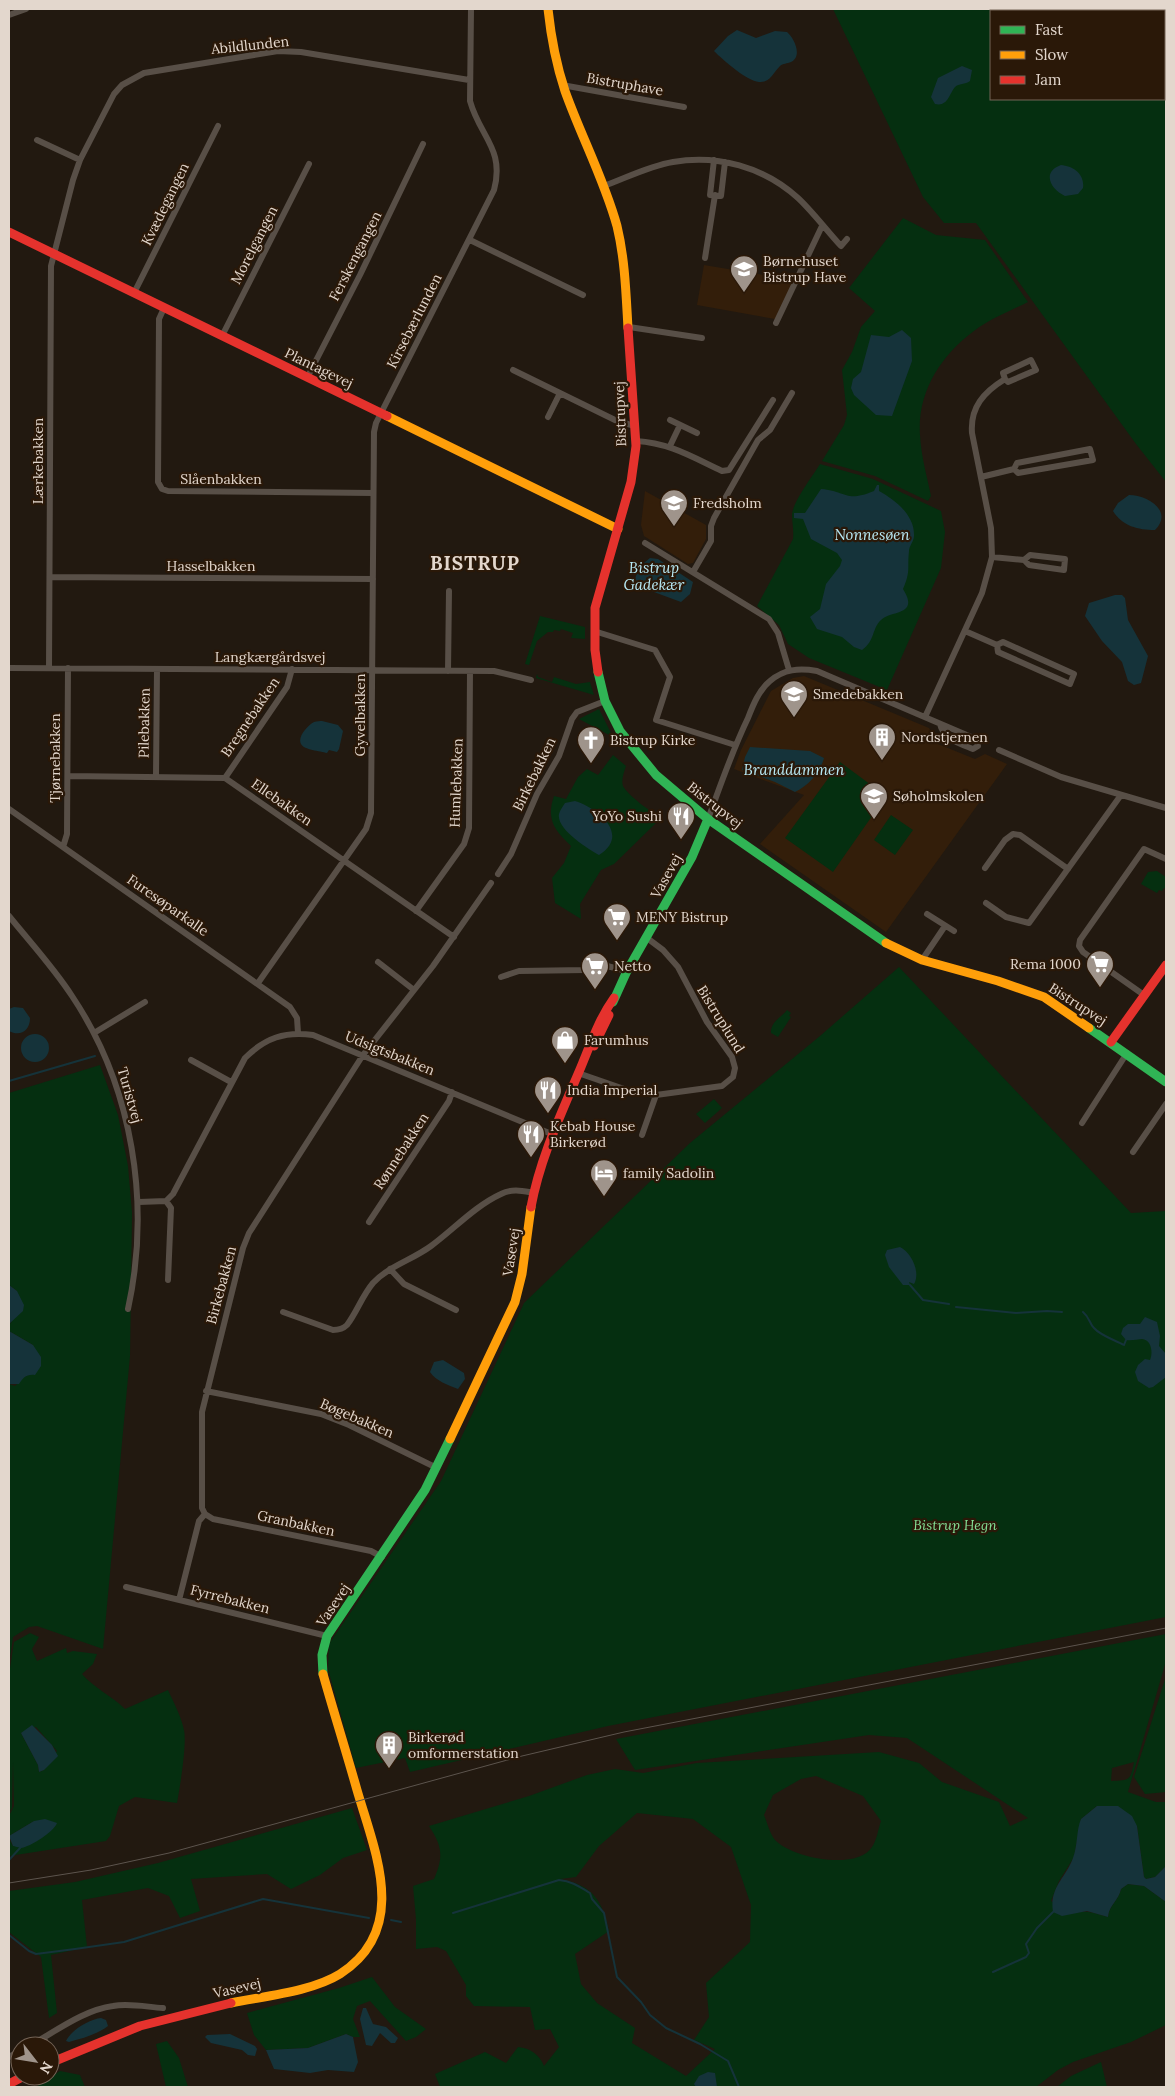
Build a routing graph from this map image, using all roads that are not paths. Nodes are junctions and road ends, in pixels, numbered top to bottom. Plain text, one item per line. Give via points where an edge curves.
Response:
1 (26, 9) edge
2 (471, 9) edge
3 (548, 9) edge
4 (9, 15) edge
5 (469, 80) junction
6 (562, 85) junction
7 (684, 107) dead end
8 (218, 126) dead end
9 (37, 140) dead end
10 (423, 144) dead end
11 (80, 160) junction
12 (714, 160) junction
13 (725, 162) junction
14 (309, 164) dead end
15 (604, 186) junction
16 (715, 195) junction
17 (822, 226) junction
18 (9, 232) edge
19 (847, 239) dead end
20 (470, 240) junction
21 (55, 255) junction
22 (705, 258) dead end
23 (134, 294) junction
24 (583, 295) dead end
25 (164, 308) junction
26 (776, 323) dead end
27 (629, 327) junction
28 (222, 336) junction
29 (702, 338) dead end
30 (513, 370) dead end
31 (307, 378) junction
32 (1005, 378) junction
33 (560, 393) junction
34 (792, 393) dead end
35 (773, 400) dead end
36 (382, 414) junction
37 (548, 417) dead end
38 (670, 420) dead end
39 (680, 425) junction
40 (635, 426) junction
41 (697, 432) dead end
42 (636, 441) junction
43 (670, 446) junction
44 (1014, 469) junction
45 (981, 477) junction
46 (373, 493) junction
47 (618, 529) junction
48 (645, 543) dead end
49 (992, 557) junction
50 (1024, 560) junction
51 (694, 572) junction
52 (50, 577) junction
53 (373, 579) junction
54 (450, 591) dead end
55 (594, 631) junction
56 (965, 631) junction
57 (996, 645) junction
58 (9, 668) edge
59 (49, 668) junction
60 (68, 668) junction
61 (157, 669) junction
62 (292, 669) junction
63 (372, 670) junction
64 (789, 670) junction
65 (448, 671) junction
66 (470, 671) junction
67 (531, 680) dead end
68 (605, 700) junction
69 (925, 717) junction
70 (940, 724) junction
71 (735, 745) junction
72 (999, 750) dead end
73 (68, 776) junction
74 (156, 776) junction
75 (225, 778) junction
76 (1121, 794) junction
77 (9, 808) edge
78 (1166, 808) edge
79 (708, 818) junction
80 (63, 847) junction
81 (1166, 859) edge
82 (344, 861) junction
83 (985, 868) dead end
84 (1068, 869) junction
85 (498, 874) dead end
86 (491, 883) dead end
87 (986, 903) dead end
88 (416, 911) junction
89 (928, 914) dead end
90 (9, 916) edge
91 (946, 926) junction
92 (954, 931) dead end
93 (454, 937) junction
94 (647, 938) junction
95 (922, 960) junction
96 (378, 962) dead end
97 (627, 971) junction
98 (1165, 971) edge
99 (501, 977) dead end
100 (258, 983) junction
101 (414, 990) junction
102 (1144, 995) junction
103 (146, 1002) dead end
104 (94, 1033) junction
105 (298, 1033) junction
106 (1111, 1042) junction
107 (1127, 1053) junction
108 (363, 1055) junction
109 (190, 1060) dead end
110 (578, 1073) junction
111 (231, 1082) junction
112 (1166, 1082) edge
113 (452, 1092) junction
114 (656, 1095) junction
115 (1166, 1104) edge
116 (1082, 1123) dead end
117 (554, 1135) junction
118 (642, 1136) dead end
119 (1133, 1152) dead end
120 (535, 1193) junction
121 (166, 1201) junction
122 (139, 1202) junction
123 (369, 1222) dead end
124 (390, 1269) junction
125 (168, 1280) dead end
126 (128, 1309) dead end
127 (456, 1310) dead end
128 (283, 1312) dead end
129 (206, 1391) junction
130 (437, 1468) junction
131 (205, 1514) junction
132 (382, 1557) junction
133 (126, 1587) dead end
134 (180, 1600) junction
135 (327, 1636) junction
136 (163, 2008) dead end
137 (48, 2036) edge
138 (60, 2058) edge

1 - 4 street
2 - 5 street, Kirsebærlunden
3 - 6 street, Bistrupvej via 550,39
5 - 11 street, Abildlunden via 278,51 144,73 131,79 114,94
5 - 20 street, Kirsebærlunden via 474,116 492,145 498,168 494,190
6 - 7 street, Bistruphave
6 - 15 street, Bistrupvej
8 - 23 street, Kvædegangen
9 - 11 street
10 - 31 street, Ferskengangen
11 - 21 street, Abildlunden
12 - 13 street
12 - 15 street via 672,162
12 - 16 street via 710,195
13 - 16 street via 721,196
13 - 17 street via 763,174 779,183 798,198
14 - 28 street, Morelgangen
15 - 27 street, Bistrupvej via 622,248
16 - 22 street
17 - 19 street via 841,246
17 - 26 street
18 - 21 street, Plantagevej
20 - 24 street
20 - 36 street, Kirsebærlunden
21 - 23 street, Plantagevej
21 - 52 street, Lærkebakken via 51,266
23 - 25 street, Plantagevej
25 - 28 street, Plantagevej
25 - 46 street, Slåenbakken via 159,319 158,482 162,489
27 - 29 street
27 - 40 street, Bistrupvej
28 - 31 street, Plantagevej
30 - 33 street
31 - 36 street, Plantagevej
32 - 32 street via 1003,373 1031,360 1036,370 1008,382
32 - 45 street via 979,399 971,423
33 - 37 street
33 - 40 street via 616,421
34 - 51 street via 770,430 758,440 714,518 710,541
35 - 43 street via 729,470 722,471
36 - 46 street, Gyvelbakken via 374,432
36 - 47 street, Plantagevej
38 - 39 street
39 - 41 street
39 - 43 street
40 - 42 street, Bistrupvej
42 - 43 street
42 - 47 street, Bistrupvej via 631,482
44 - 44 street via 1018,473 1093,460 1090,448 1017,463
44 - 45 street
45 - 49 street via 991,528
46 - 53 street, Gyvelbakken
47 - 55 street, Bistrupvej via 598,596
48 - 51 street
49 - 50 street
49 - 56 street via 982,593
50 - 50 street via 1029,565 1064,570 1066,558 1030,555
51 - 64 street via 769,620 778,633
52 - 53 street, Hasselbakken
52 - 59 street, Lærkebakken
53 - 63 street, Gyvelbakken
54 - 65 street
55 - 68 street, Bistrupvej via 597,666
55 - 71 street via 654,650 670,677 656,720
56 - 57 street
56 - 69 street
57 - 57 street via 998,652 1070,684 1074,674 1003,642
58 - 59 street, Langkærgårdsvej
59 - 60 street, Langkærgårdsvej
60 - 61 street, Langkærgårdsvej
60 - 73 street, Tjørnebakken
61 - 62 street, Langkærgårdsvej
61 - 74 street, Pilebakken
62 - 63 street, Langkærgårdsvej
62 - 75 street, Bregnebakken via 287,687
63 - 65 street, Langkærgårdsvej
63 - 82 street, Gyvelbakken via 371,813 366,829
64 - 69 street via 816,671
64 - 71 street via 765,686
65 - 66 street, Langkærgårdsvej
66 - 67 street, Langkærgårdsvej via 494,671
66 - 88 street, Humlebakken via 467,837
68 - 79 street, Bistrupvej via 620,732 637,754 656,775
68 - 85 street, Birkebakken via 577,712 572,719 559,756
69 - 70 street
70 - 70 street via 946,736 973,749 978,746 976,739
71 - 79 street
72 - 76 street via 1061,777
73 - 74 street
73 - 80 street, Tjørnebakken via 67,834
74 - 75 street
75 - 82 street, Ellebakken
76 - 78 street
76 - 84 street
77 - 80 street, Furesøparkalle
79 - 94 street, Vasevej via 692,857
79 - 95 street, Bistrupvej via 882,940
80 - 100 street, Furesøparkalle
81 - 102 street via 1144,849 1080,940 1079,946 1082,952
82 - 88 street, Ellebakken
82 - 100 street, Gyvelbakken
83 - 84 street via 1013,834 1020,835
84 - 87 street via 1029,923 1006,917
86 - 93 street, Birkebakken
88 - 93 street, Ellebakken
89 - 91 street
90 - 104 street, Turistvej via 72,996
91 - 92 street
91 - 95 street
93 - 101 street, Birkebakken
94 - 97 street, Vasevej
94 - 114 street, Bistruplund via 663,950 678,968 707,1022 732,1057 735,1068 733,1076 722,1086
95 - 106 street, Bistrupvej via 1044,997
96 - 101 street
97 - 99 street via 607,966 585,970 519,971
97 - 110 street, Vasevej via 600,1035
98 - 102 street
100 - 105 street, Furesøparkalle via 290,1006 297,1018
101 - 108 street, Birkebakken
102 - 106 street
103 - 104 street
104 - 122 street, Turistvej via 114,1081 124,1118
105 - 108 street, Udsigtsbakken via 313,1035
105 - 111 street, Udsigtsbakken via 282,1035 255,1048
106 - 107 street, Bistrupvej
107 - 112 street, Bistrupvej
107 - 116 street
108 - 113 street, Udsigtsbakken
108 - 129 street, Birkebakken via 249,1233 242,1248
109 - 111 street
110 - 114 street, Bistruplund via 630,1091
110 - 117 street, Vasevej
111 - 121 street, Udsigtsbakken via 173,1194
113 - 117 street, Udsigtsbakken
113 - 123 street, Rønnebakken
114 - 118 street
115 - 119 street
117 - 120 street, Vasevej
120 - 124 street via 514,1190 501,1194 430,1247
120 - 130 street, Vasevej via 518,1297
121 - 122 street
121 - 125 street via 171,1208
122 - 126 street, Turistvej
124 - 127 street via 404,1284
124 - 128 street via 375,1281 346,1326 340,1330
129 - 130 street, Bøgebakken via 321,1414
129 - 131 street, Birkebakken via 202,1412 202,1508
130 - 132 street, Vasevej
131 - 132 street, Granbakken via 213,1519 371,1551
131 - 134 street via 199,1521
132 - 135 street, Vasevej
133 - 134 street, Fyrrebakken
134 - 135 street, Fyrrebakken
135 - 138 street, Vasevej via 322,1672 383,1885 381,1918 367,1948 352,1964 324,1982 168,2017
136 - 137 street via 112,2006

